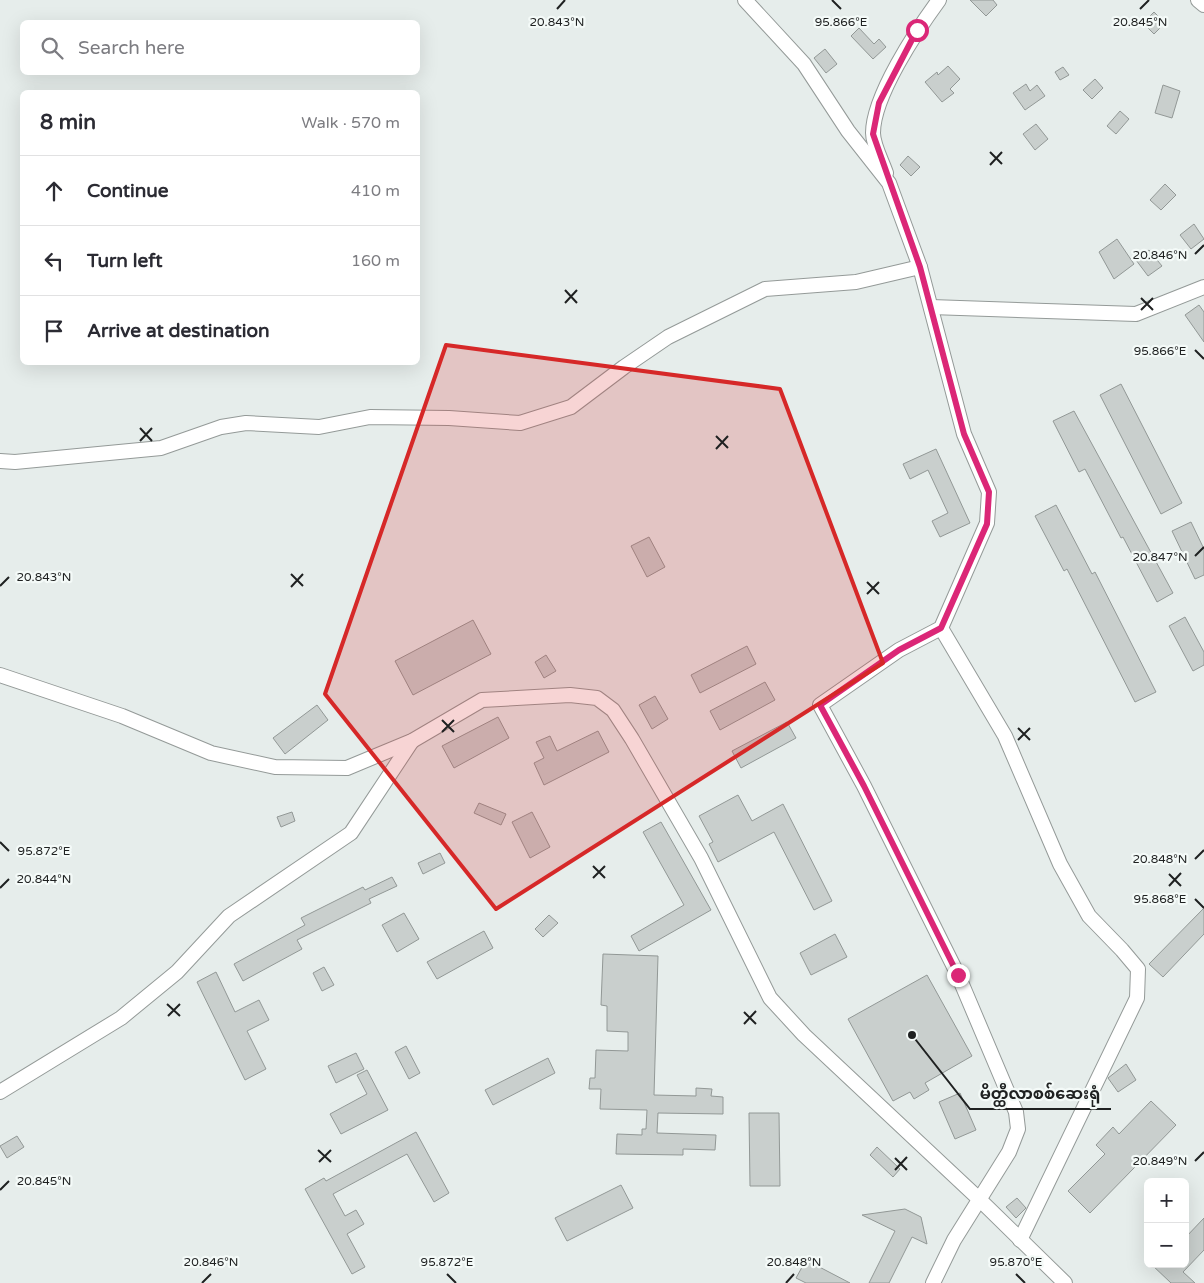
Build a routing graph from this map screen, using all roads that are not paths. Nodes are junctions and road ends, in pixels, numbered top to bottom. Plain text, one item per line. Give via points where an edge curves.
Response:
1 (745, 0) edge
2 (939, 0) edge
3 (1198, 0) edge
4 (1204, 5) edge
5 (889, 183) junction
6 (920, 267) junction
7 (1204, 287) edge
8 (931, 307) junction
9 (0, 461) edge
10 (941, 628) junction
11 (0, 675) edge
12 (412, 741) junction
13 (0, 1092) edge
14 (979, 1199) junction
15 (1020, 1240) junction
16 (934, 1283) edge
17 (1065, 1283) edge

1 - 5 street via 804,64 848,131
2 - 5 street via 917,30 879,103 873,134
3 - 4 street
5 - 6 street
6 - 8 street
6 - 9 street via 856,282 765,289 668,337 571,408 520,423 370,417 319,428 246,423 221,427 161,448
7 - 8 street via 1136,314
8 - 10 street via 964,434 989,492 987,524
10 - 14 street via 899,650 820,705 958,975 1016,1112 1018,1130 1009,1152
10 - 15 street via 1005,736 1060,864 1089,916 1138,970 1137,998
11 - 12 street via 122,716 211,753 274,767 346,768
12 - 13 street via 350,833 229,916 177,972 121,1018
12 - 14 street via 482,700 570,695 597,698 613,710 701,858 770,998 804,1035
14 - 15 street
14 - 16 street via 954,1240
15 - 17 street

